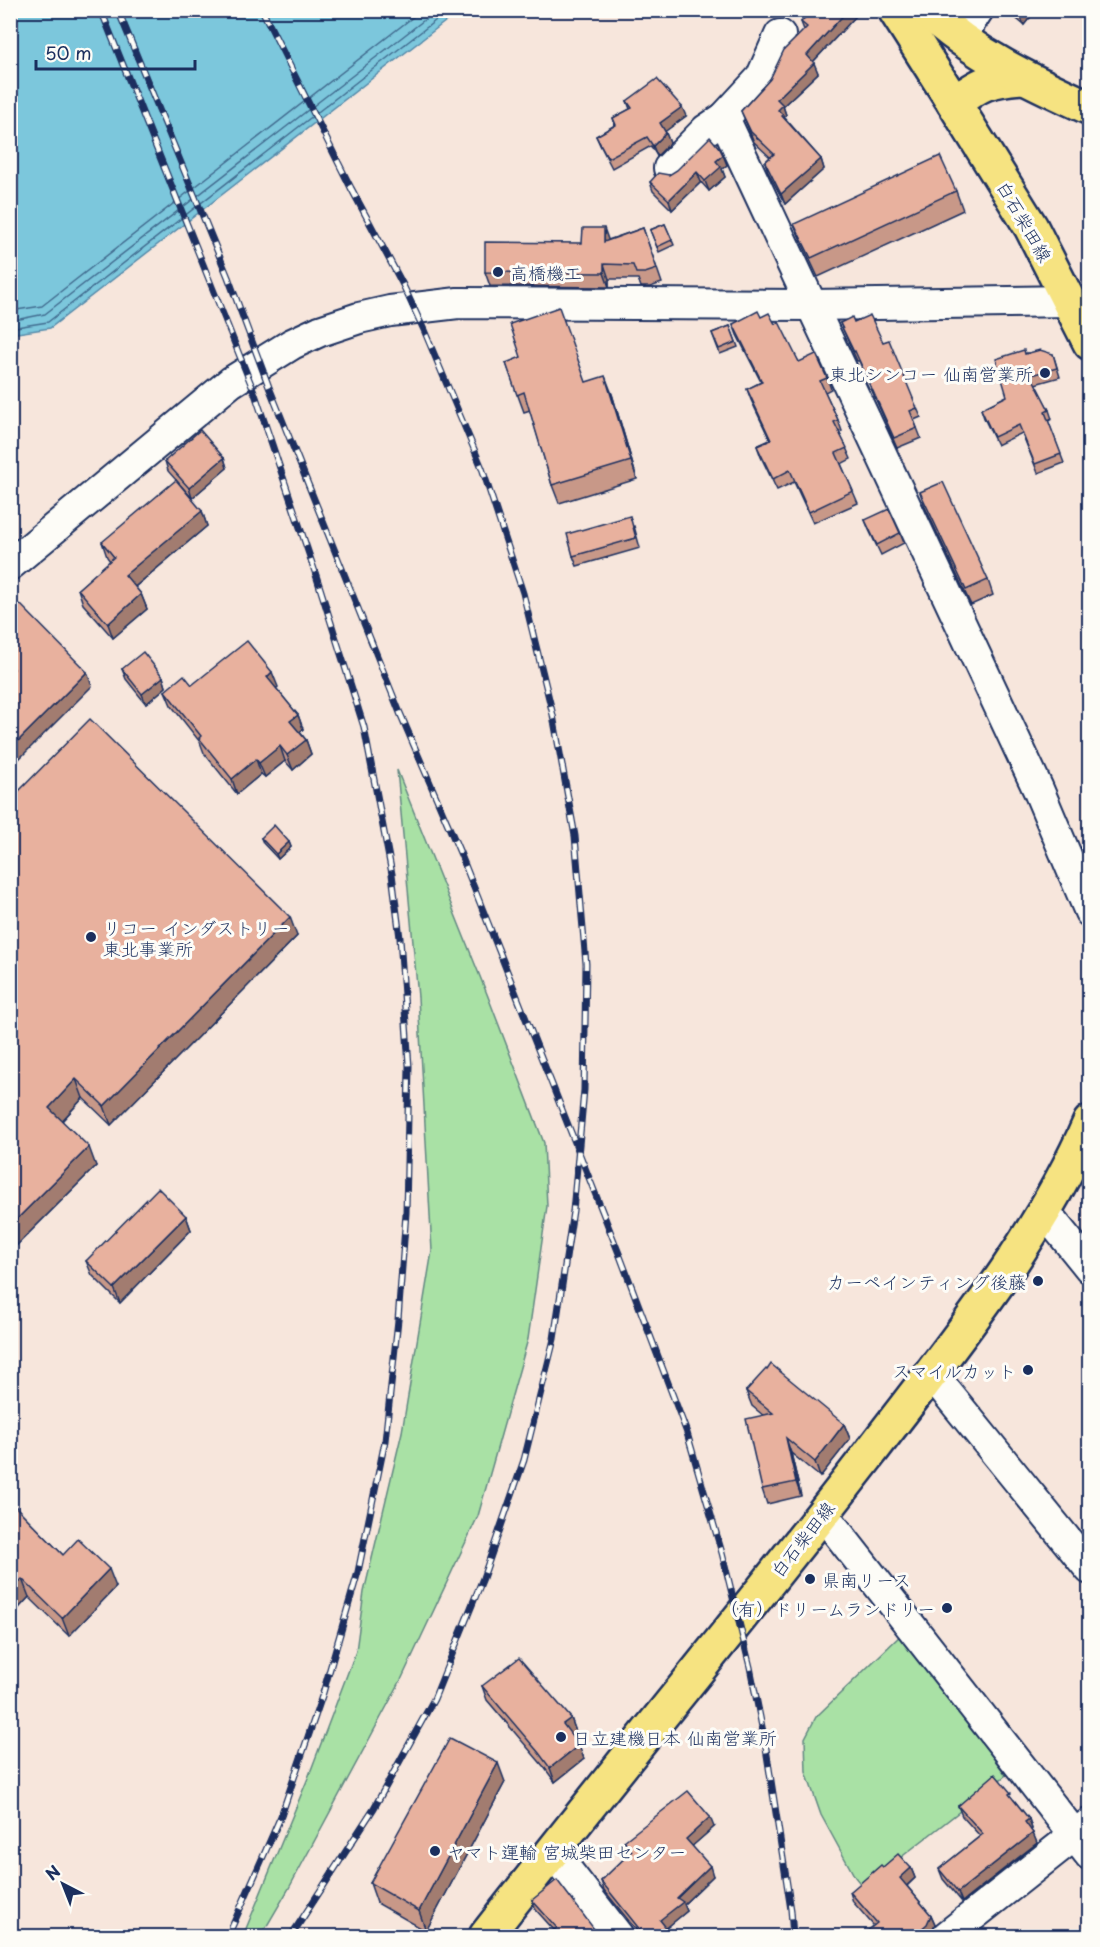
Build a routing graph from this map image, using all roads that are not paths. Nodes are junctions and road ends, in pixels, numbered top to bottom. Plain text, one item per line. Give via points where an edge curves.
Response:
1 (895, 10) edge
2 (926, 10) edge
3 (978, 10) edge
4 (780, 35) dead end
5 (960, 39) junction
6 (1021, 77) junction
7 (954, 103) junction
8 (1089, 108) edge
9 (724, 118) junction
10 (669, 168) dead end
11 (1070, 301) junction
12 (812, 305) junction
13 (1089, 343) edge
14 (10, 565) edge
15 (1089, 912) edge
16 (1089, 1122) edge
17 (1044, 1211) junction
18 (1089, 1268) edge
19 (932, 1373) junction
20 (822, 1514) junction
21 (1089, 1569) edge
22 (1084, 1838) edge
23 (552, 1851) junction
24 (486, 1936) edge
25 (618, 1936) edge
26 (947, 1936) edge

1 - 7 main road, 白石柴田線
2 - 5 main road
3 - 5 street
4 - 9 street via 760,78
5 - 6 main road
6 - 7 main road via 995,79 977,86
6 - 8 main road
7 - 11 main road, 白石柴田線 via 1031,227
9 - 10 street via 706,130
9 - 12 street
11 - 12 street
11 - 13 main road, 白石柴田線
12 - 14 street via 458,303 390,311 349,321 292,344 231,382
12 - 15 street via 1038,789
16 - 17 main road, 白石柴田線 via 1074,1159
17 - 18 street
17 - 19 main road, 白石柴田線
19 - 20 main road, 白石柴田線
19 - 21 street
20 - 22 street via 1003,1747
20 - 23 main road, 白石柴田線
22 - 26 street
23 - 24 main road, 白石柴田線
23 - 25 street

